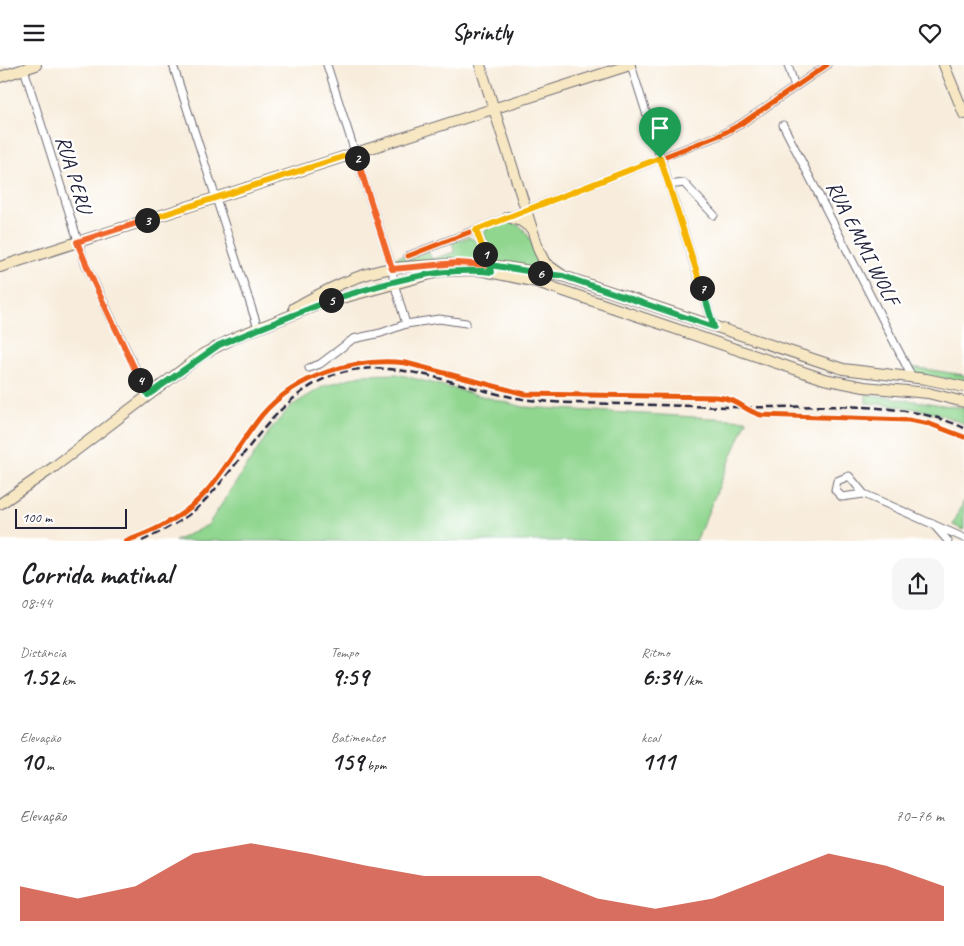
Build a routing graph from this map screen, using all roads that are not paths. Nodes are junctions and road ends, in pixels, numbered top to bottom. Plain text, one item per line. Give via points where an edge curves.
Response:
1 (36, 65) edge
2 (173, 65) edge
3 (327, 65) edge
4 (480, 65) edge
5 (631, 65) edge
6 (788, 65) edge
7 (826, 65) edge
8 (944, 65) edge
9 (24, 69) junction
10 (0, 77) edge
11 (795, 87) junction
12 (494, 109) junction
13 (964, 114) edge
14 (784, 125) dead end
15 (355, 153) junction
16 (660, 158) junction
17 (669, 185) junction
18 (216, 197) junction
19 (526, 210) junction
20 (714, 215) dead end
21 (508, 217) junction
22 (532, 229) junction
23 (476, 230) junction
24 (77, 242) junction
25 (408, 256) dead end
26 (0, 267) edge
27 (392, 269) junction
28 (491, 269) junction
29 (563, 276) junction
30 (394, 283) junction
31 (406, 323) junction
32 (466, 323) dead end
33 (714, 327) junction
34 (258, 328) junction
35 (309, 368) dead end
36 (912, 377) junction
37 (964, 387) edge
38 (148, 395) junction
39 (964, 401) edge
40 (864, 494) dead end
41 (0, 505) edge
42 (932, 523) junction
43 (945, 528) junction
44 (964, 538) edge
45 (948, 541) edge

1 - 9 main road
2 - 18 street
3 - 15 street
4 - 12 main road
5 - 12 main road
5 - 16 street
6 - 11 street
7 - 11 street
8 - 13 main road
9 - 10 main road
9 - 24 street, RUA PERU
11 - 16 street via 730,130
12 - 15 main road
12 - 19 main road
14 - 36 street, RUA EMMI WOLF
15 - 18 main road
15 - 27 street
16 - 17 street
16 - 19 street
17 - 20 street via 684,183
17 - 33 street
18 - 24 main road
18 - 34 street
19 - 21 street
19 - 22 main road
21 - 22 main road
21 - 23 street
22 - 29 main road via 545,263
23 - 25 street
23 - 28 street
24 - 26 main road
24 - 38 street, RUA PERU
27 - 28 main road via 457,263
27 - 30 street
27 - 34 main road via 331,289
28 - 29 main road
28 - 30 main road via 450,270
28 - 39 main road via 836,382 928,393
29 - 33 main road
30 - 31 street
30 - 34 main road via 320,304
31 - 32 street via 439,319
31 - 35 street via 353,339 320,364
33 - 36 main road via 843,369
34 - 38 main road via 210,350
36 - 37 main road
38 - 41 main road
40 - 42 street
42 - 43 street
42 - 45 street
43 - 44 street
43 - 45 street

